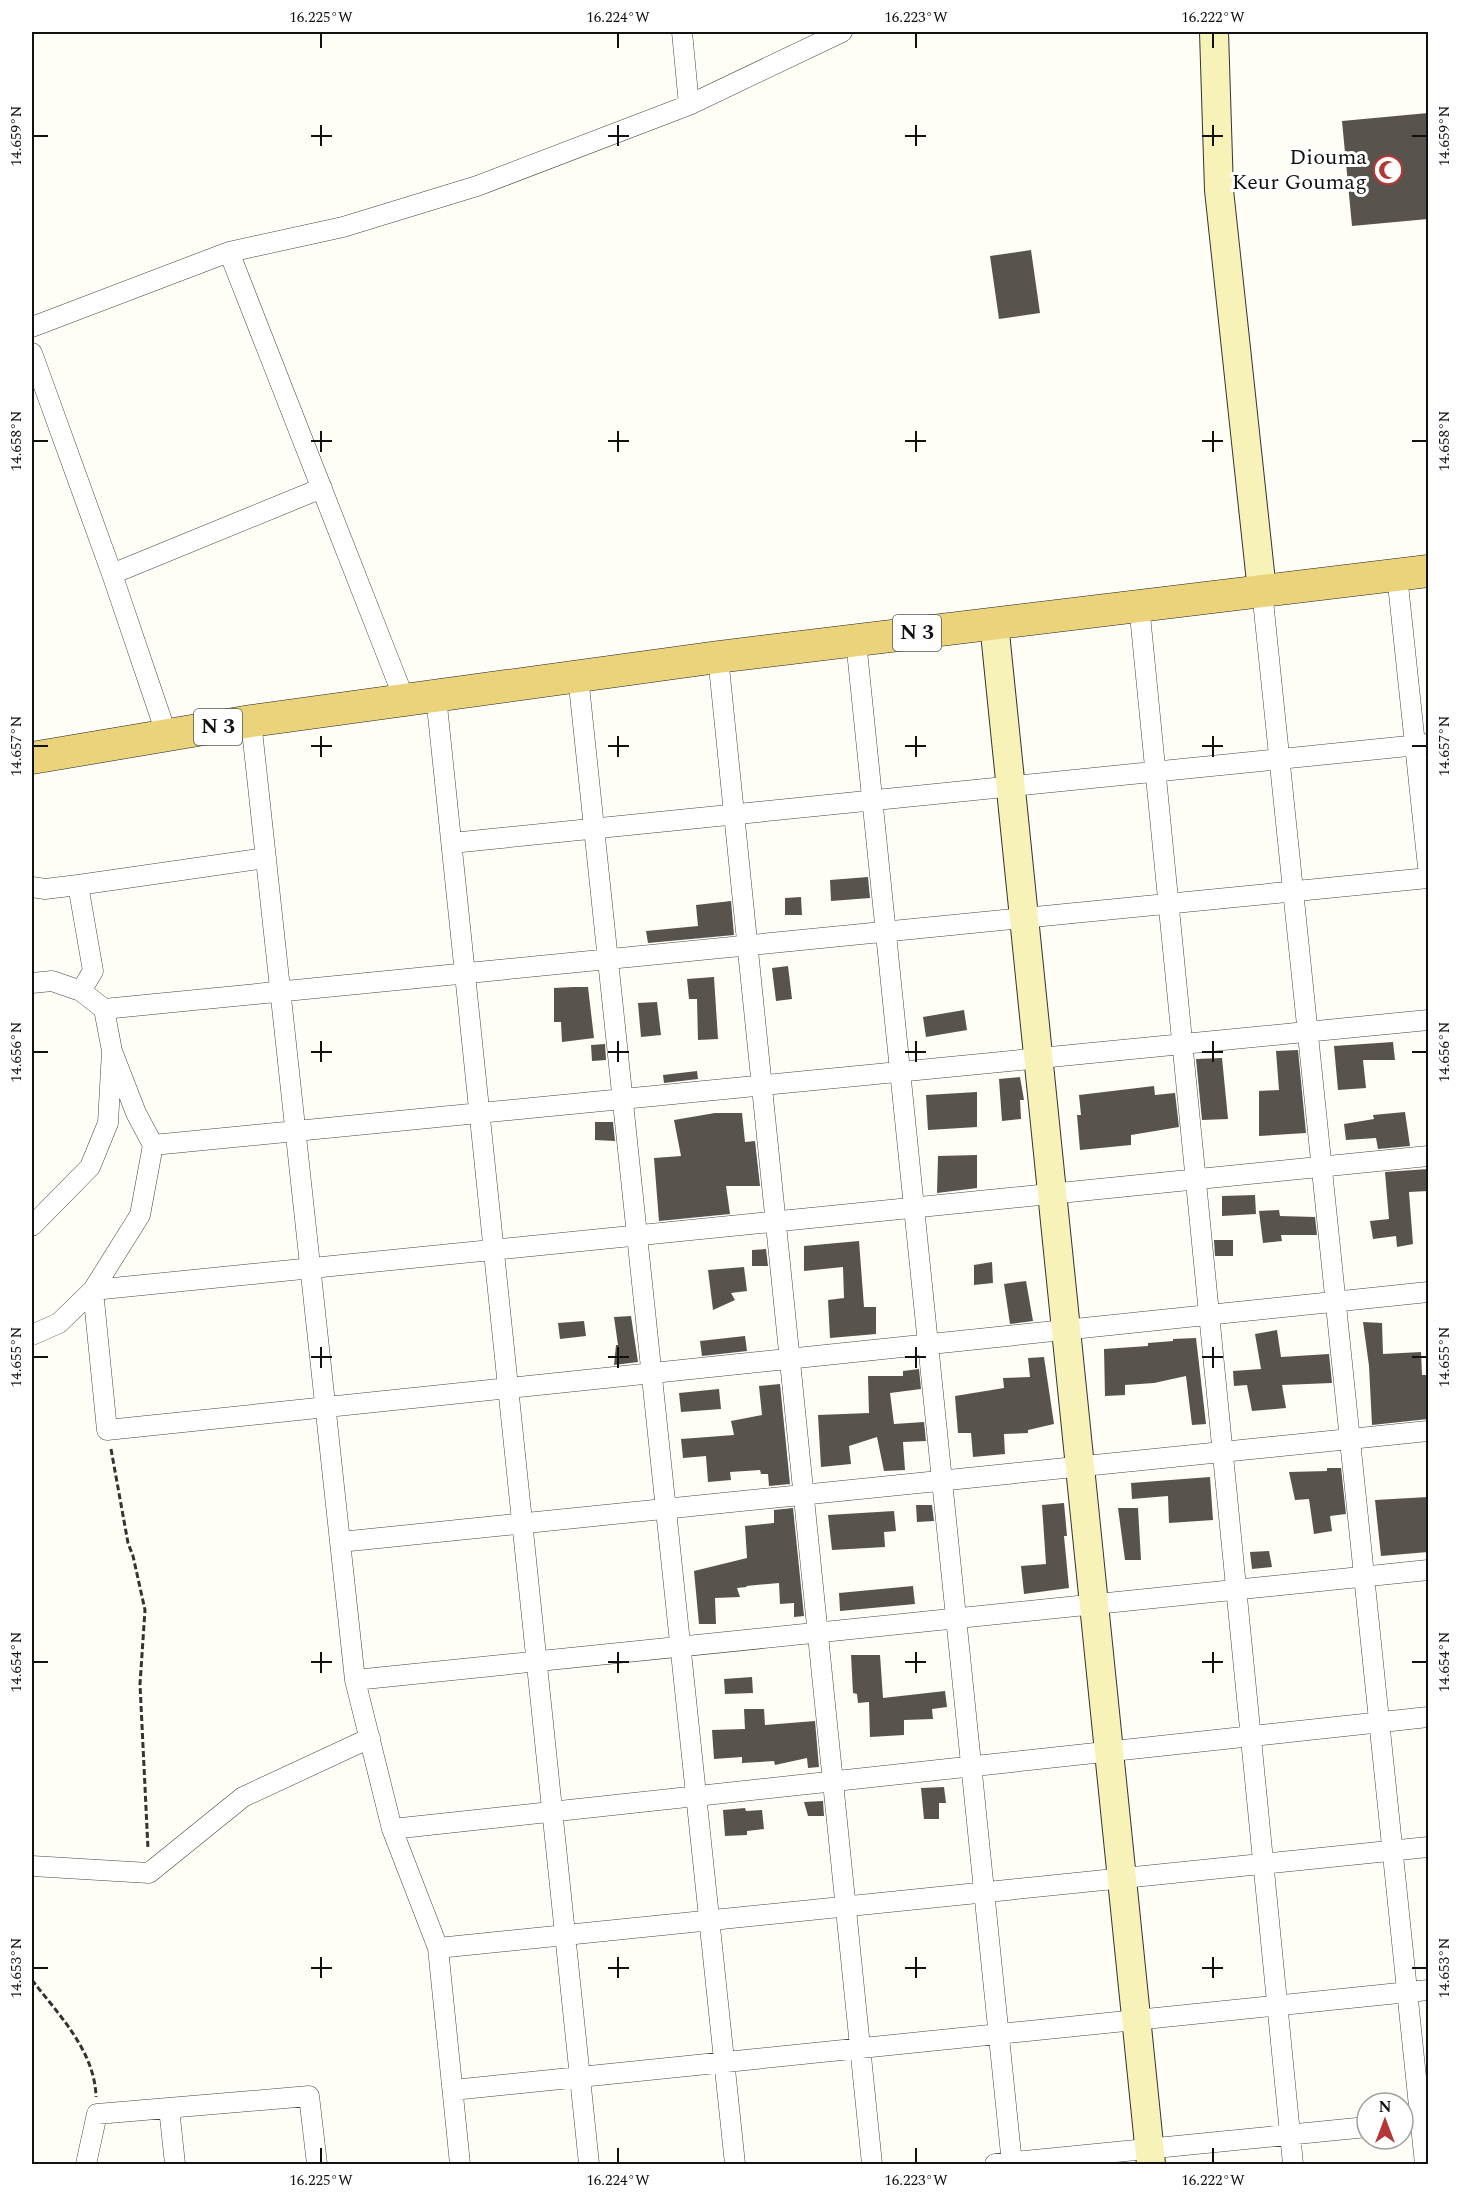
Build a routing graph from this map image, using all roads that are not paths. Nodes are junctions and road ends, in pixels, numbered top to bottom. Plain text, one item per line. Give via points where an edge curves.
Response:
1 (682, 32) edge
2 (842, 32) edge
3 (1214, 32) edge
4 (822, 36) edge
5 (689, 105) junction
6 (229, 252) junction
7 (32, 327) edge
8 (32, 354) edge
9 (322, 488) junction
10 (1428, 571) edge
11 (112, 574) junction
12 (1397, 575) junction
13 (1262, 591) junction
14 (1139, 605) junction
15 (993, 623) junction
16 (856, 641) junction
17 (718, 657) junction
18 (578, 676) junction
19 (436, 696) junction
20 (405, 701) junction
21 (251, 721) junction
22 (166, 736) junction
23 (1422, 745) edge
24 (32, 758) edge
25 (1280, 759) junction
26 (1154, 772) junction
27 (1010, 786) junction
28 (873, 800) junction
29 (735, 814) junction
30 (594, 829) junction
31 (452, 843) junction
32 (266, 858) junction
33 (1428, 867) edge
34 (1428, 878) edge
35 (78, 885) junction
36 (32, 887) edge
37 (1294, 891) junction
38 (1167, 903) junction
39 (1023, 918) junction
40 (886, 931) junction
41 (748, 945) junction
42 (608, 959) junction
43 (465, 973) junction
44 (32, 983) edge
45 (81, 991) junction
46 (281, 991) junction
47 (104, 1009) junction
48 (1428, 1020) edge
49 (1308, 1031) junction
50 (1181, 1043) junction
51 (112, 1051) junction
52 (1038, 1058) junction
53 (900, 1071) junction
54 (762, 1085) junction
55 (623, 1098) junction
56 (480, 1113) junction
57 (296, 1131) junction
58 (153, 1145) junction
59 (1428, 1156) edge
60 (1322, 1167) junction
61 (1195, 1179) junction
62 (1052, 1194) junction
63 (914, 1207) junction
64 (776, 1221) junction
65 (32, 1226) edge
66 (637, 1235) junction
67 (494, 1250) junction
68 (311, 1268) junction
69 (93, 1290) junction
70 (1428, 1292) edge
71 (1336, 1301) junction
72 (1208, 1314) junction
73 (1065, 1329) junction
74 (32, 1335) edge
75 (928, 1344) junction
76 (790, 1358) junction
77 (652, 1373) junction
78 (508, 1388) junction
79 (326, 1407) junction
80 (1428, 1431) edge
81 (1350, 1438) junction
82 (1222, 1452) junction
83 (1079, 1466) junction
84 (942, 1480) junction
85 (804, 1495) junction
86 (666, 1509) junction
87 (523, 1523) junction
88 (340, 1542) junction
89 (1428, 1570) edge
90 (1365, 1576) junction
91 (1236, 1590) junction
92 (1094, 1605) junction
93 (956, 1619) junction
94 (818, 1633) junction
95 (681, 1647) junction
96 (537, 1662) junction
97 (355, 1680) junction
98 (1428, 1718) edge
99 (1379, 1722) junction
100 (1250, 1736) junction
101 (370, 1738) junction
102 (1109, 1752) junction
103 (971, 1766) junction
104 (833, 1781) junction
105 (696, 1796) junction
106 (553, 1812) junction
107 (392, 1829) junction
108 (1428, 1847) edge
109 (1392, 1850) junction
110 (1263, 1864) junction
111 (32, 1866) edge
112 (1122, 1878) junction
113 (984, 1892) junction
114 (846, 1906) junction
115 (709, 1920) junction
116 (566, 1935) junction
117 (438, 1948) junction
118 (1428, 1990) edge
119 (1407, 1992) junction
120 (1277, 2005) junction
121 (1136, 2020) junction
122 (998, 2034) junction
123 (861, 2048) junction
124 (724, 2062) junction
125 (580, 2077) junction
126 (453, 2090) junction
127 (169, 2108) junction
128 (1417, 2122) edge
129 (1355, 2128) edge
130 (1290, 2134) junction
131 (1150, 2157) edge
132 (86, 2164) edge
133 (175, 2164) edge
134 (317, 2164) edge
135 (460, 2164) edge
136 (590, 2164) edge
137 (735, 2164) edge
138 (873, 2164) edge
139 (1006, 2164) edge
140 (1293, 2164) edge
141 (1425, 2164) edge

1 - 5 street
2 - 4 street
3 - 13 street via 1219,190
4 - 5 street
5 - 6 street via 477,186 343,227
6 - 7 street
6 - 9 street
8 - 11 street
9 - 11 street
9 - 20 street
10 - 12 main road, N 3
11 - 22 street
12 - 13 main road, N 3
12 - 23 street
13 - 14 main road, N 3
13 - 25 street
14 - 15 main road, N 3
14 - 26 street
15 - 16 main road, N 3
15 - 27 street
16 - 17 main road, N 3
16 - 28 street
17 - 18 main road, N 3
17 - 29 street
18 - 19 main road, N 3
18 - 30 street
19 - 20 main road, N 3
19 - 31 street
20 - 21 main road, N 3
21 - 22 main road, N 3
21 - 32 street
22 - 24 main road, N 3
23 - 25 street
23 - 33 street
25 - 26 street
25 - 37 street
26 - 27 street
26 - 38 street
27 - 28 street
27 - 39 street
28 - 29 street
28 - 40 street
29 - 30 street
29 - 41 street
30 - 31 street
30 - 42 street
31 - 43 street
32 - 35 street
32 - 46 street
34 - 37 street
35 - 36 street
35 - 45 street via 93,971
37 - 38 street
37 - 49 street
38 - 39 street
38 - 50 street
39 - 40 street
39 - 52 street
40 - 41 street
40 - 53 street
41 - 42 street
41 - 54 street
42 - 43 street
42 - 55 street
43 - 46 street
43 - 56 street
44 - 45 street via 52,981
45 - 47 street
46 - 47 street
46 - 57 street
47 - 51 street
48 - 49 street
49 - 50 street
49 - 60 street
50 - 52 street
50 - 61 street
51 - 58 street
51 - 65 street via 108,1123 90,1167
52 - 53 street
52 - 62 street
53 - 54 street
53 - 63 street
54 - 55 street
54 - 64 street
55 - 56 street
55 - 66 street
56 - 57 street
56 - 67 street
57 - 58 street
57 - 68 street
58 - 69 street via 140,1215
59 - 60 street
60 - 61 street
60 - 71 street
61 - 62 street
61 - 72 street
62 - 63 street
62 - 73 street
63 - 64 street
63 - 75 street
64 - 66 street
64 - 76 street
66 - 67 street
66 - 77 street
67 - 68 street
67 - 78 street
68 - 69 street
68 - 79 street
69 - 74 street via 59,1323
69 - 79 street via 107,1430
70 - 71 street
71 - 72 street
71 - 81 street
72 - 73 street
72 - 82 street
73 - 75 street
73 - 83 street
75 - 76 street
75 - 84 street
76 - 77 street
76 - 85 street
77 - 78 street
77 - 86 street
78 - 79 street
78 - 87 street
79 - 88 street
80 - 81 street
81 - 82 street
81 - 90 street
82 - 83 street
82 - 91 street
83 - 84 street
83 - 92 street
84 - 85 street
84 - 93 street
85 - 86 street
85 - 94 street
86 - 87 street
86 - 95 street
87 - 88 street
87 - 96 street
88 - 97 street
89 - 90 street
90 - 91 street
90 - 99 street
91 - 92 street
91 - 100 street
92 - 93 street
92 - 102 street
93 - 94 street
93 - 103 street
94 - 95 street
94 - 104 street
95 - 96 street
95 - 105 street
96 - 97 street
96 - 106 street
97 - 101 street
98 - 99 street
99 - 100 street
99 - 109 street
100 - 102 street
100 - 110 street
101 - 107 street
101 - 111 street via 243,1797 149,1873
102 - 103 street
102 - 112 street
103 - 104 street
103 - 113 street
104 - 105 street
104 - 114 street
105 - 106 street
105 - 115 street
106 - 107 street
106 - 116 street
107 - 117 street
108 - 109 street
109 - 110 street
109 - 119 street
110 - 112 street
110 - 120 street
112 - 113 street
112 - 121 street
113 - 114 street
113 - 122 street
114 - 115 street
114 - 123 street
115 - 116 street
115 - 124 street
116 - 117 street
116 - 125 street
117 - 126 street
118 - 119 street
119 - 120 street
119 - 128 street
120 - 121 street
120 - 130 street
121 - 122 street
121 - 131 street
122 - 123 street
122 - 139 street
123 - 124 street
123 - 138 street
124 - 125 street
124 - 137 street
125 - 126 street
125 - 136 street
126 - 135 street
127 - 132 street via 97,2114
127 - 133 street
127 - 134 street via 309,2096
128 - 141 street
129 - 130 street
130 - 131 street
130 - 140 street
131 - 139 street

